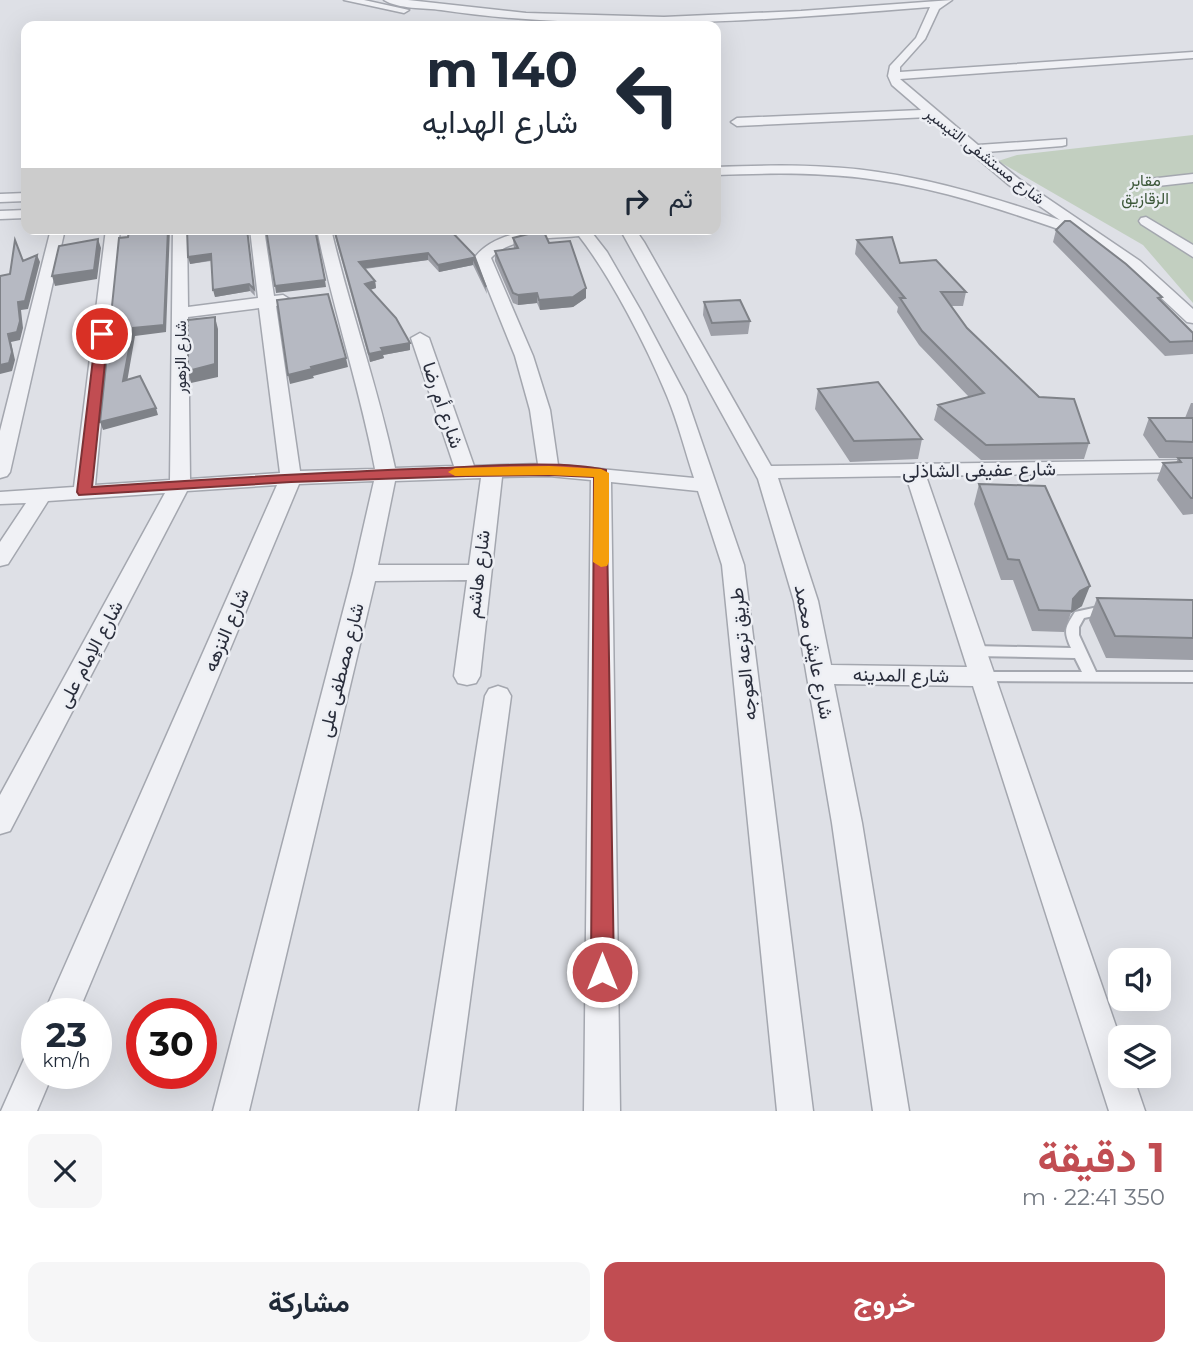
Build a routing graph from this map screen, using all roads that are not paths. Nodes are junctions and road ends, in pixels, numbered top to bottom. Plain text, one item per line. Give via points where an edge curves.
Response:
1 (349, 0) edge
2 (389, 0) edge
3 (477, 0) edge
4 (945, 2) edge
5 (448, 9) edge
6 (476, 13) junction
7 (475, 21) edge
8 (1193, 55) edge
9 (894, 76) junction
10 (930, 113) junction
11 (737, 122) dead end
12 (1062, 142) dead end
13 (974, 149) junction
14 (721, 171) edge
15 (1193, 178) edge
16 (1149, 183) dead end
17 (21, 197) edge
18 (0, 198) edge
19 (21, 214) edge
20 (0, 215) edge
21 (1146, 221) dead end
22 (57, 235) edge
23 (112, 235) edge
24 (180, 235) edge
25 (258, 235) edge
26 (325, 235) edge
27 (548, 235) edge
28 (586, 235) edge
29 (630, 235) edge
30 (1102, 239) junction
31 (1193, 252) edge
32 (303, 297) edge
33 (269, 301) junction
34 (180, 313) junction
35 (1193, 318) edge
36 (420, 338) dead end
37 (1193, 466) edge
38 (549, 470) junction
39 (914, 470) junction
40 (466, 471) junction
41 (492, 471) junction
42 (0, 472) edge
43 (764, 472) junction
44 (601, 473) junction
45 (386, 475) junction
46 (291, 478) junction
47 (180, 485) junction
48 (705, 485) junction
49 (84, 492) junction
50 (41, 496) junction
51 (0, 498) edge
52 (0, 559) edge
53 (478, 572) junction
54 (365, 573) junction
55 (1121, 609) edge
56 (1080, 653) junction
57 (979, 664) junction
58 (820, 674) junction
59 (467, 676) dead end
60 (1091, 677) junction
61 (1193, 677) edge
62 (498, 696) dead end
63 (0, 822) edge
64 (67, 998) edge
65 (28, 1089) edge
66 (19, 1111) edge
67 (230, 1111) edge
68 (437, 1111) edge
69 (602, 1111) edge
70 (794, 1111) edge
71 (891, 1111) edge
72 (1127, 1111) edge

1 - 5 street
2 - 5 street
3 - 6 street
4 - 6 street via 786,16 648,20
4 - 9 street via 920,40 895,66
5 - 6 street
6 - 7 street
8 - 9 street
9 - 10 street, شارع مستشفى التيسير via 902,90
10 - 11 street
10 - 13 street, شارع مستشفى التيسير
12 - 13 street
13 - 30 street, شارع مستشفى التيسير via 1014,182
14 - 30 street via 813,169 897,179 978,198
15 - 16 street
17 - 18 street
19 - 20 street
21 - 31 street
22 - 42 street
23 - 49 street
24 - 34 street, شارع الزهور
25 - 33 street
26 - 45 street, شارع مصطفى على via 332,294 376,423
27 - 38 street via 508,241 483,257 524,356 540,410
28 - 48 street, طريق ترعه العوجه via 677,396
29 - 43 street, شارع عايش محمد
30 - 35 street, شارع مستشفى التيسير
32 - 33 street
33 - 34 street
33 - 46 street
34 - 47 street, شارع الزهور
36 - 40 street, شارع أم رضا
37 - 39 street, شارع عفيفى الشاذلى
38 - 41 street
38 - 44 street
39 - 43 street, شارع عفيفى الشاذلى
39 - 57 street
40 - 41 street
40 - 45 street
41 - 53 street, شارع هاشم
43 - 58 street, شارع عايش محمد via 807,601
44 - 48 street
44 - 69 street
45 - 46 street
45 - 54 street, شارع مصطفى على
46 - 47 street
46 - 64 street, شارع النزهه
47 - 49 street
47 - 63 street, شارع الإمام على
48 - 70 street, طريق ترعه العوجه via 733,565
49 - 50 street
50 - 51 street
50 - 52 street
53 - 54 street
53 - 59 street, شارع هاشم
54 - 67 street, شارع مصطفى على
55 - 56 lane via 1080,615 1072,627
56 - 57 lane
56 - 60 lane
57 - 58 street, شارع المدينه
57 - 60 lane
57 - 72 street
58 - 71 street, شارع عايش محمد
60 - 61 lane
62 - 68 street
65 - 66 street

